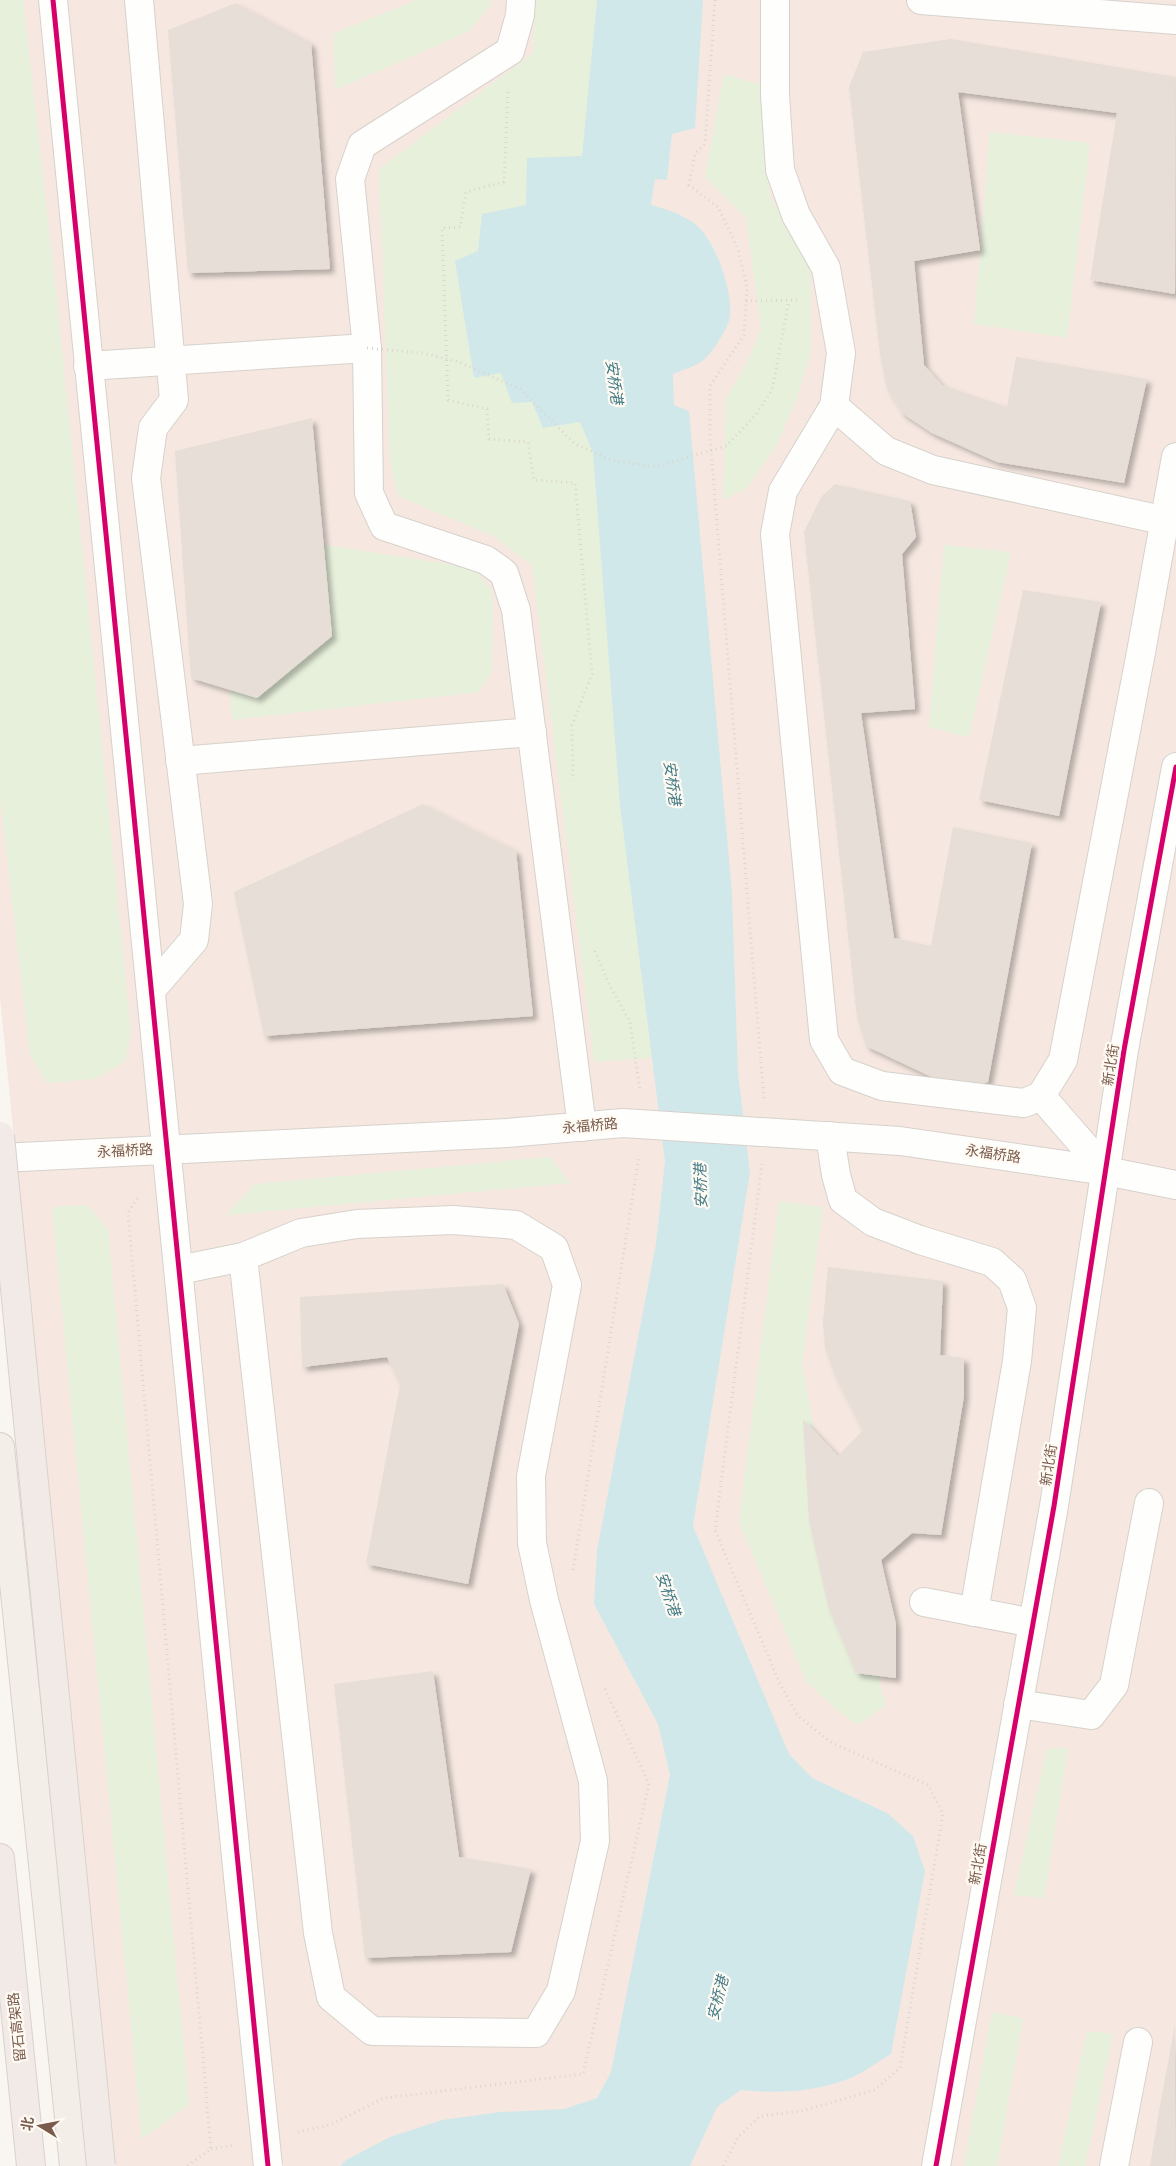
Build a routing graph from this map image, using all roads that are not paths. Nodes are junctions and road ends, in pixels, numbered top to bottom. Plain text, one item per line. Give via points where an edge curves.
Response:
1 (53, 0) edge
2 (139, 0) edge
3 (521, 0) edge
4 (775, 0) edge
5 (921, 0) edge
6 (1176, 20) edge
7 (367, 348) junction
8 (171, 360) junction
9 (88, 366) junction
10 (834, 406) junction
11 (1176, 456) edge
12 (1170, 522) edge
13 (532, 732) junction
14 (180, 761) junction
15 (1176, 767) edge
16 (151, 990) junction
17 (1041, 1096) junction
18 (582, 1127) junction
19 (0, 1136) edge
20 (830, 1136) junction
21 (167, 1149) junction
22 (0, 1158) edge
23 (1106, 1170) junction
24 (1176, 1185) edge
25 (243, 1258) junction
26 (178, 1270) junction
27 (0, 1446) edge
28 (1149, 1503) dead end
29 (924, 1602) dead end
30 (974, 1612) junction
31 (1033, 1623) junction
32 (1018, 1704) junction
33 (0, 1858) edge
34 (1138, 2042) dead end
35 (32, 2166) edge
36 (74, 2166) edge
37 (101, 2166) edge
38 (268, 2166) edge
39 (936, 2166) edge
40 (1114, 2166) edge

1 - 9 street
2 - 8 street
3 - 7 street via 510,51 362,145 350,180
4 - 10 street via 775,95 780,170 796,215 826,268 841,353
5 - 6 street
7 - 8 street
7 - 13 street via 369,493 384,526 486,560 504,573 516,610
8 - 9 street
8 - 14 street via 174,400 153,428 146,478
9 - 16 street
10 - 12 street via 886,451 932,470
10 - 17 street via 783,491 775,534 824,1040 842,1071 882,1086 1024,1103
11 - 12 street
12 - 17 street via 1063,1060
13 - 14 street
13 - 18 street
14 - 16 street via 198,904 194,940
15 - 23 street, 新北街 via 1124,1050
16 - 21 street
17 - 23 street
18 - 20 street, 永福桥路 via 650,1125
18 - 21 street, 永福桥路
19 - 37 highway, bridge
20 - 23 street, 永福桥路 via 900,1141
20 - 30 street via 842,1200 873,1222 992,1262 1012,1280 1022,1308
21 - 22 street, 永福桥路
21 - 26 street
23 - 24 street, 永福桥路
23 - 31 street, 新北街
25 - 25 street via 301,1233 357,1224 444,1221 516,1224 554,1248 567,1285 531,1476 532,1543 544,1600 593,1781 595,1841 561,1991 536,2034 372,2031 331,1997 318,1933
25 - 26 street
26 - 38 street, bridge
27 - 36 main road
28 - 32 street via 1114,1686 1091,1715
29 - 30 street
30 - 31 street
31 - 32 street, 新北街
32 - 39 street, 新北街
33 - 35 highway, 留石高架路
34 - 40 street

